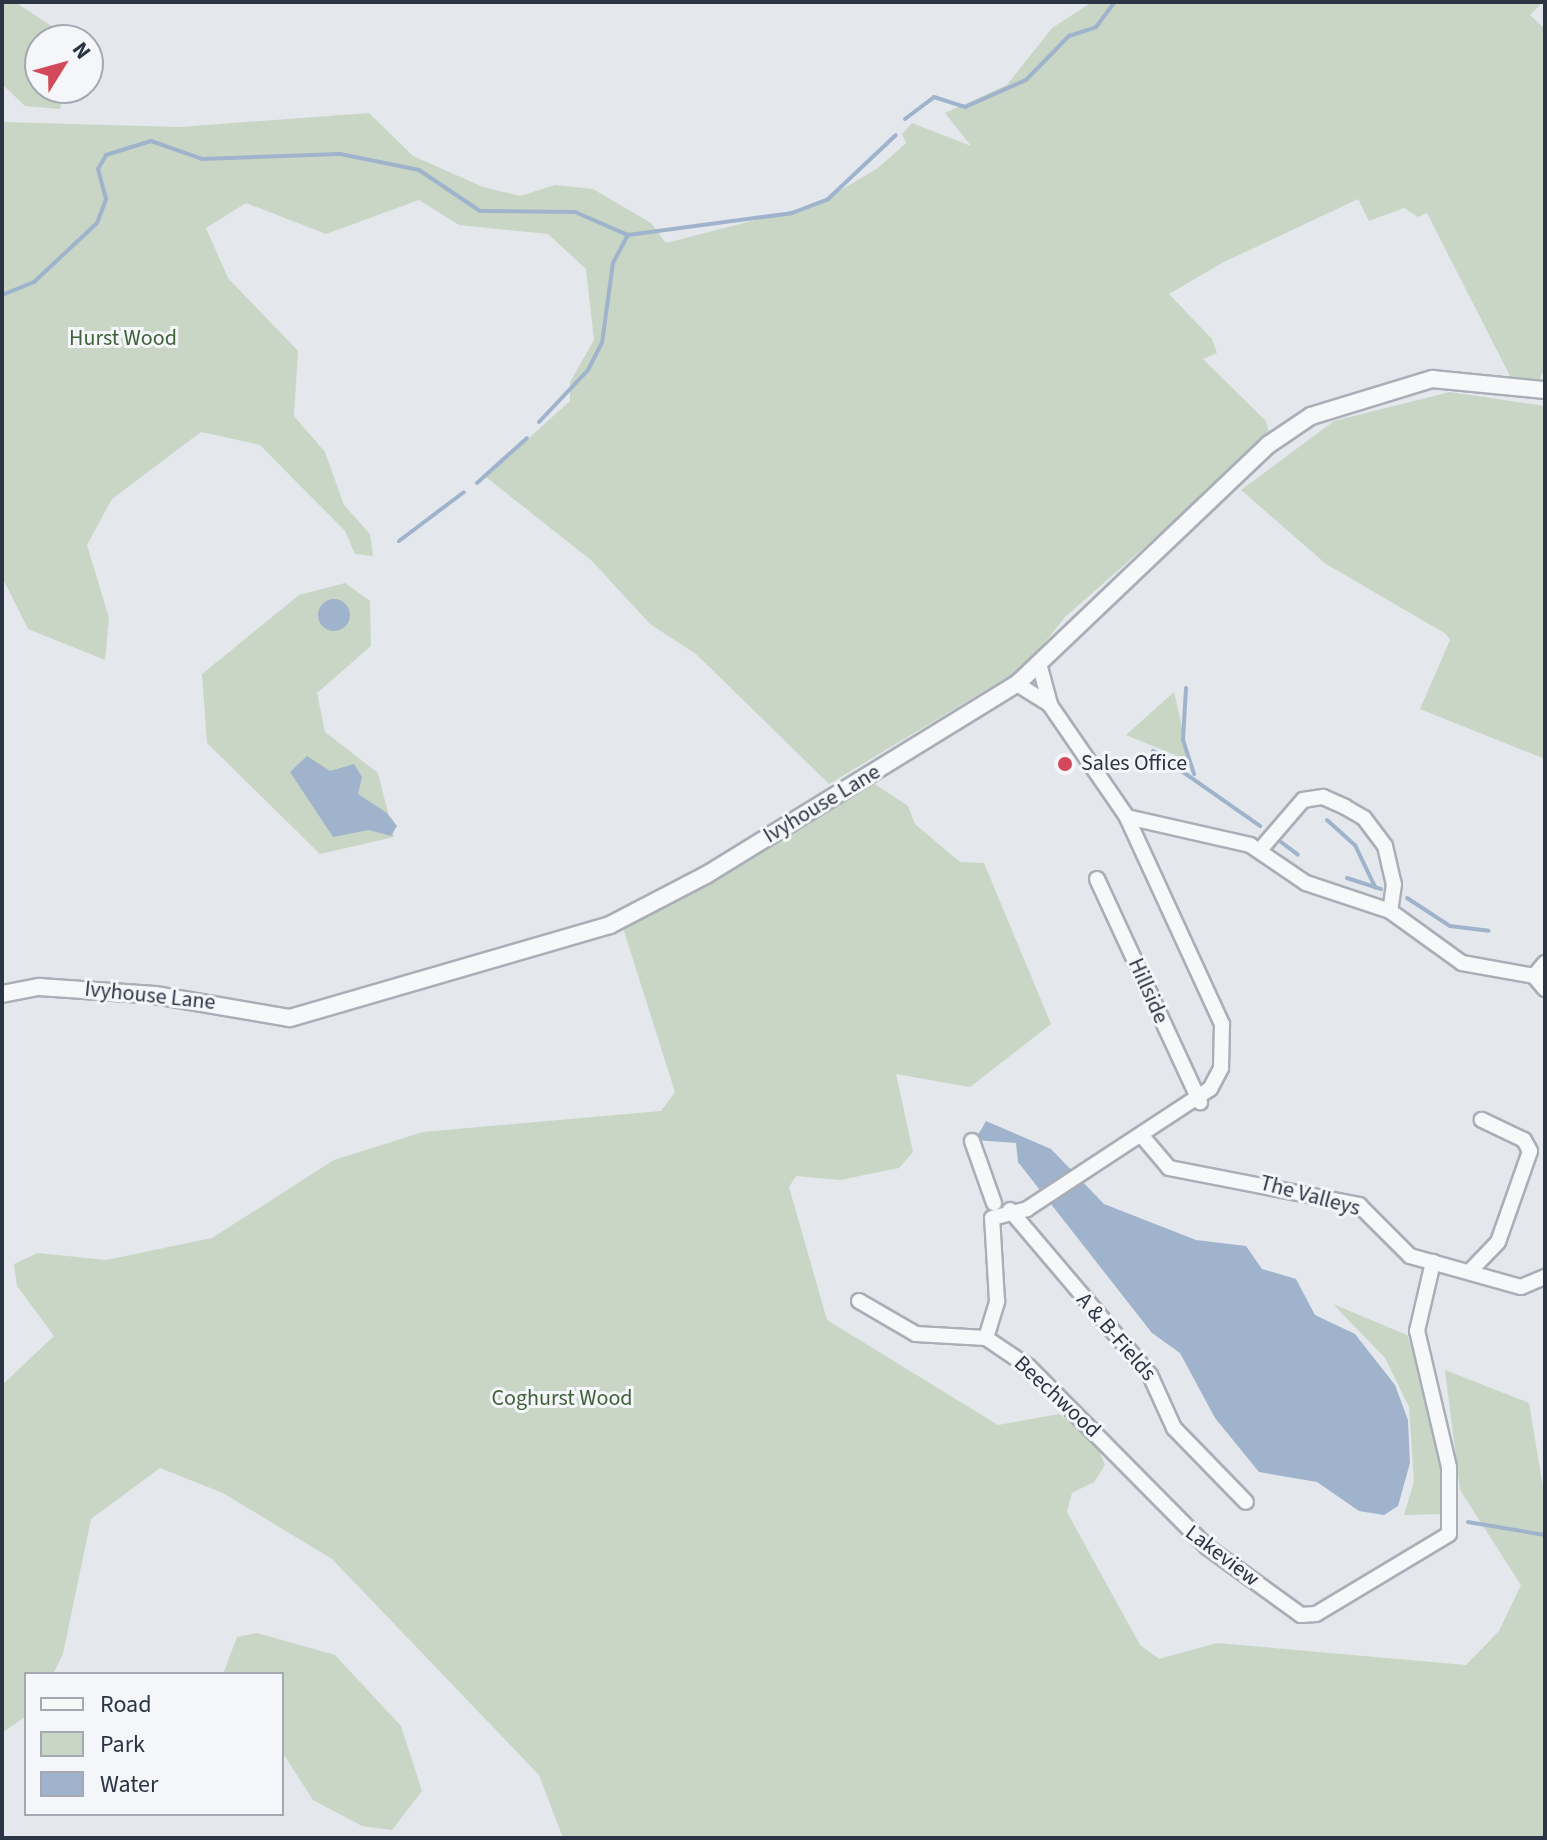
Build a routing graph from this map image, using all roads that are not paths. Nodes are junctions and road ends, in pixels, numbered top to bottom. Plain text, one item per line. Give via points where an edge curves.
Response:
1 (1545, 390) edge
2 (1040, 667) junction
3 (1017, 684) junction
4 (1050, 705) junction
5 (1127, 817) junction
6 (1260, 850) junction
7 (1097, 879) dead end
8 (1390, 911) junction
9 (1545, 963) edge
10 (1534, 976) junction
11 (1545, 989) edge
12 (2, 994) edge
13 (1200, 1102) junction
14 (1482, 1120) dead end
15 (1142, 1136) junction
16 (972, 1141) dead end
17 (994, 1203) dead end
18 (1010, 1210) junction
19 (1433, 1262) junction
20 (1472, 1269) junction
21 (1545, 1277) edge
22 (859, 1301) dead end
23 (986, 1338) junction
24 (1124, 1461) joint
25 (1246, 1502) dead end

1 - 2 street, Ivyhouse Lane via 1432,379 1375,391 1311,416 1268,445
2 - 3 street, Ivyhouse Lane
2 - 4 street
3 - 4 street
3 - 12 street, Ivyhouse Lane via 706,875 596,929 290,1018 155,995 39,987
4 - 5 street
5 - 6 street
5 - 13 street via 1224,1029 1221,1068
6 - 8 street via 1306,883
6 - 8 street via 1303,800 1323,797 1345,807 1364,818 1385,846 1394,884
7 - 13 street, Hillside
8 - 10 street via 1462,963
9 - 10 street
10 - 11 street
13 - 15 street
14 - 20 street via 1524,1140 1530,1151 1498,1242
15 - 18 street
15 - 19 street, The Valleys via 1169,1168 1359,1205 1397,1250
16 - 17 street
18 - 23 street via 990,1224 997,1301
18 - 25 street, A & B-Fields via 1150,1375 1174,1428
19 - 20 street, The Valleys
19 - 24 street, Lakeview via 1417,1331 1449,1467 1449,1534 1336,1601 1301,1615 1165,1511
20 - 21 street, The Valleys via 1521,1287
22 - 23 street via 916,1334
23 - 24 street, Beechwood via 1029,1367

